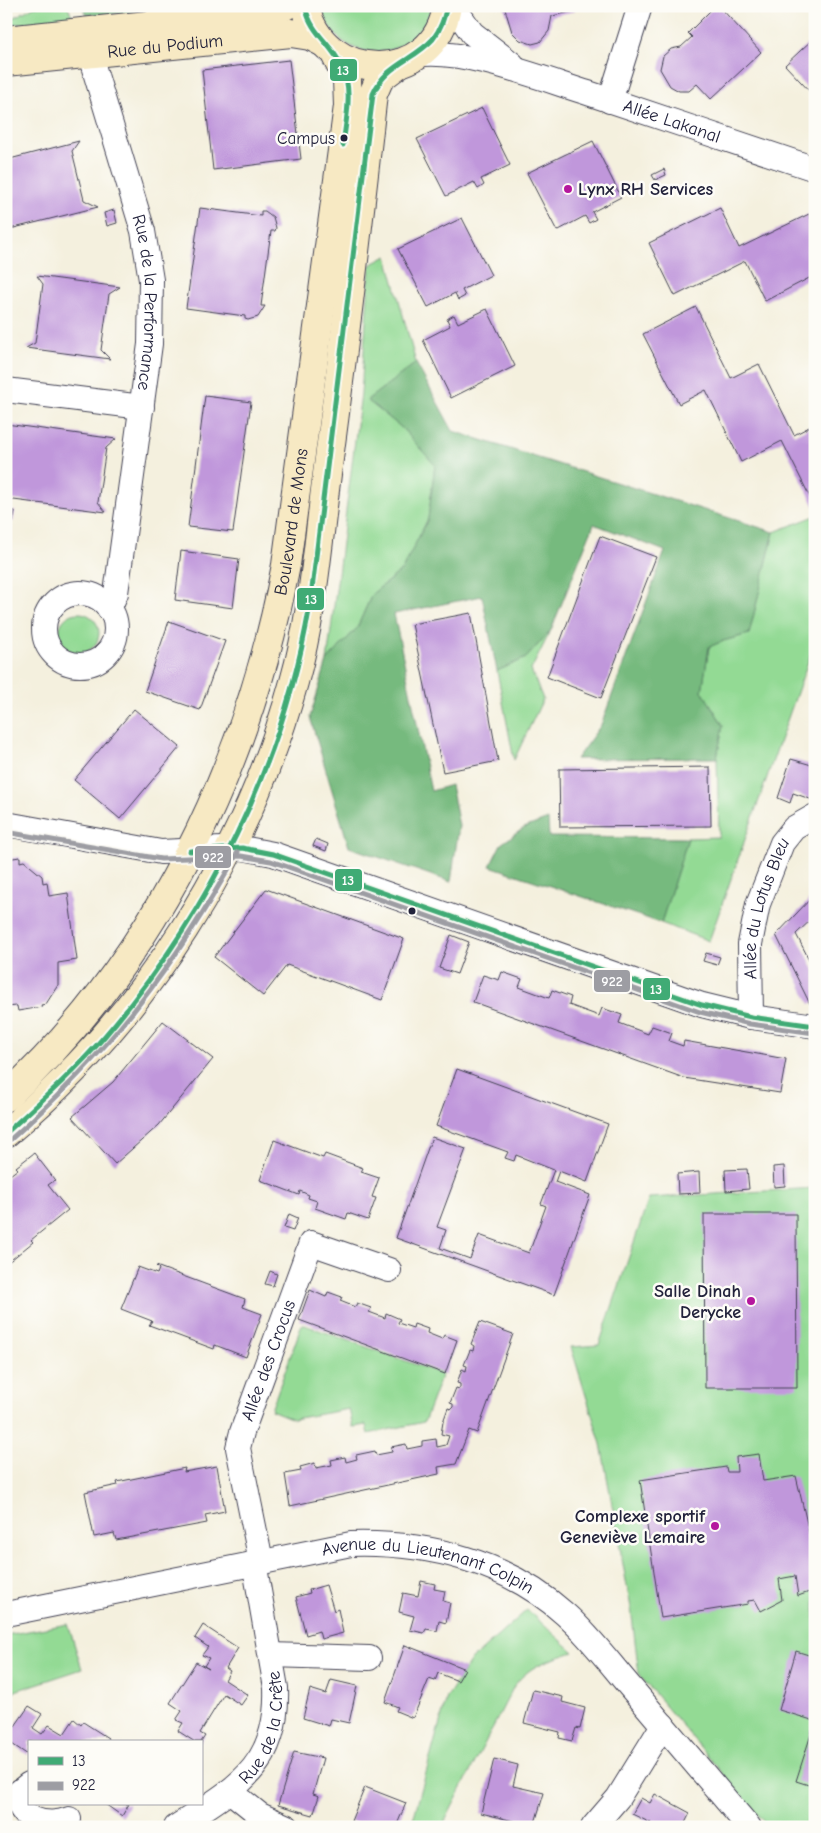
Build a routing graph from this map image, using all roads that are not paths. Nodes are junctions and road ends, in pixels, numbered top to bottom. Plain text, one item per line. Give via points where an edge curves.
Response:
1 (285, 6) edge
2 (305, 6) edge
3 (447, 6) edge
4 (453, 6) edge
5 (640, 6) edge
6 (6, 40) edge
7 (88, 42) junction
8 (328, 48) junction
9 (408, 59) junction
10 (6, 62) edge
11 (528, 74) junction
12 (610, 101) junction
13 (815, 169) edge
14 (6, 390) edge
15 (142, 407) junction
16 (109, 609) dead end
17 (815, 816) edge
18 (6, 824) edge
19 (231, 848) junction
20 (190, 851) junction
21 (751, 1016) junction
22 (815, 1026) edge
23 (6, 1097) edge
24 (6, 1133) edge
25 (389, 1270) dead end
26 (257, 1562) junction
27 (6, 1614) edge
28 (271, 1655) junction
29 (369, 1658) dead end
30 (663, 1725) junction
31 (28, 1785) edge
32 (230, 1791) junction
33 (72, 1817) edge
34 (596, 1826) edge
35 (176, 1827) edge
36 (287, 1827) edge
37 (749, 1827) edge

1 - 7 main road, Rue du Podium via 262,13
2 - 8 main road, Boulevard de Mons via 308,20
3 - 9 main road, Boulevard de Mons via 436,36
4 - 11 street, Allée Lakanal via 478,39
5 - 12 street
6 - 7 main road, Rue du Podium
7 - 8 main road, Rue du Podium via 291,33 310,36
7 - 10 main road, Rue du Podium
7 - 15 street, Rue de la Performance via 143,232 152,280 152,324
8 - 9 main road, Rue du Podium via 350,62 366,66 384,66
8 - 20 main road, Boulevard de Mons via 346,79 348,106 286,565 268,645 249,708 228,767
9 - 11 street, Allée Lakanal via 431,52 458,55
9 - 19 main road, Boulevard de Mons via 380,78 373,94 339,384 304,641 285,715
11 - 12 street, Allée Lakanal
12 - 13 street, Allée Lakanal
14 - 15 street
15 - 16 street, Rue de la Performance via 116,593
17 - 21 street, Allée du Lotus Bleu via 794,828 782,843 758,904 750,944
18 - 20 street via 161,852
19 - 20 street
19 - 21 street via 255,850 296,861 702,1004
19 - 24 main road, Boulevard de Mons via 190,921 128,1008 49,1094
20 - 23 main road, Boulevard de Mons via 133,946 85,1015 60,1045
21 - 22 street
25 - 26 street, Allée des Crocus via 311,1243 238,1448
26 - 27 street, Avenue du Lieutenant Colpin
26 - 28 street, Rue de la Crête
26 - 30 street, Avenue du Lieutenant Colpin via 350,1544 374,1543 436,1549 472,1560 520,1582 566,1615
28 - 29 street, Rue de la Crête
28 - 32 street, Rue de la Crête via 277,1705 272,1731 256,1765
30 - 34 street via 618,1798
30 - 37 street, Avenue du Lieutenant Colpin
31 - 33 street via 19,1792 23,1812 36,1820 53,1824
32 - 35 street, Rue de la Crête
32 - 36 street, Rue de la Crête via 260,1815

